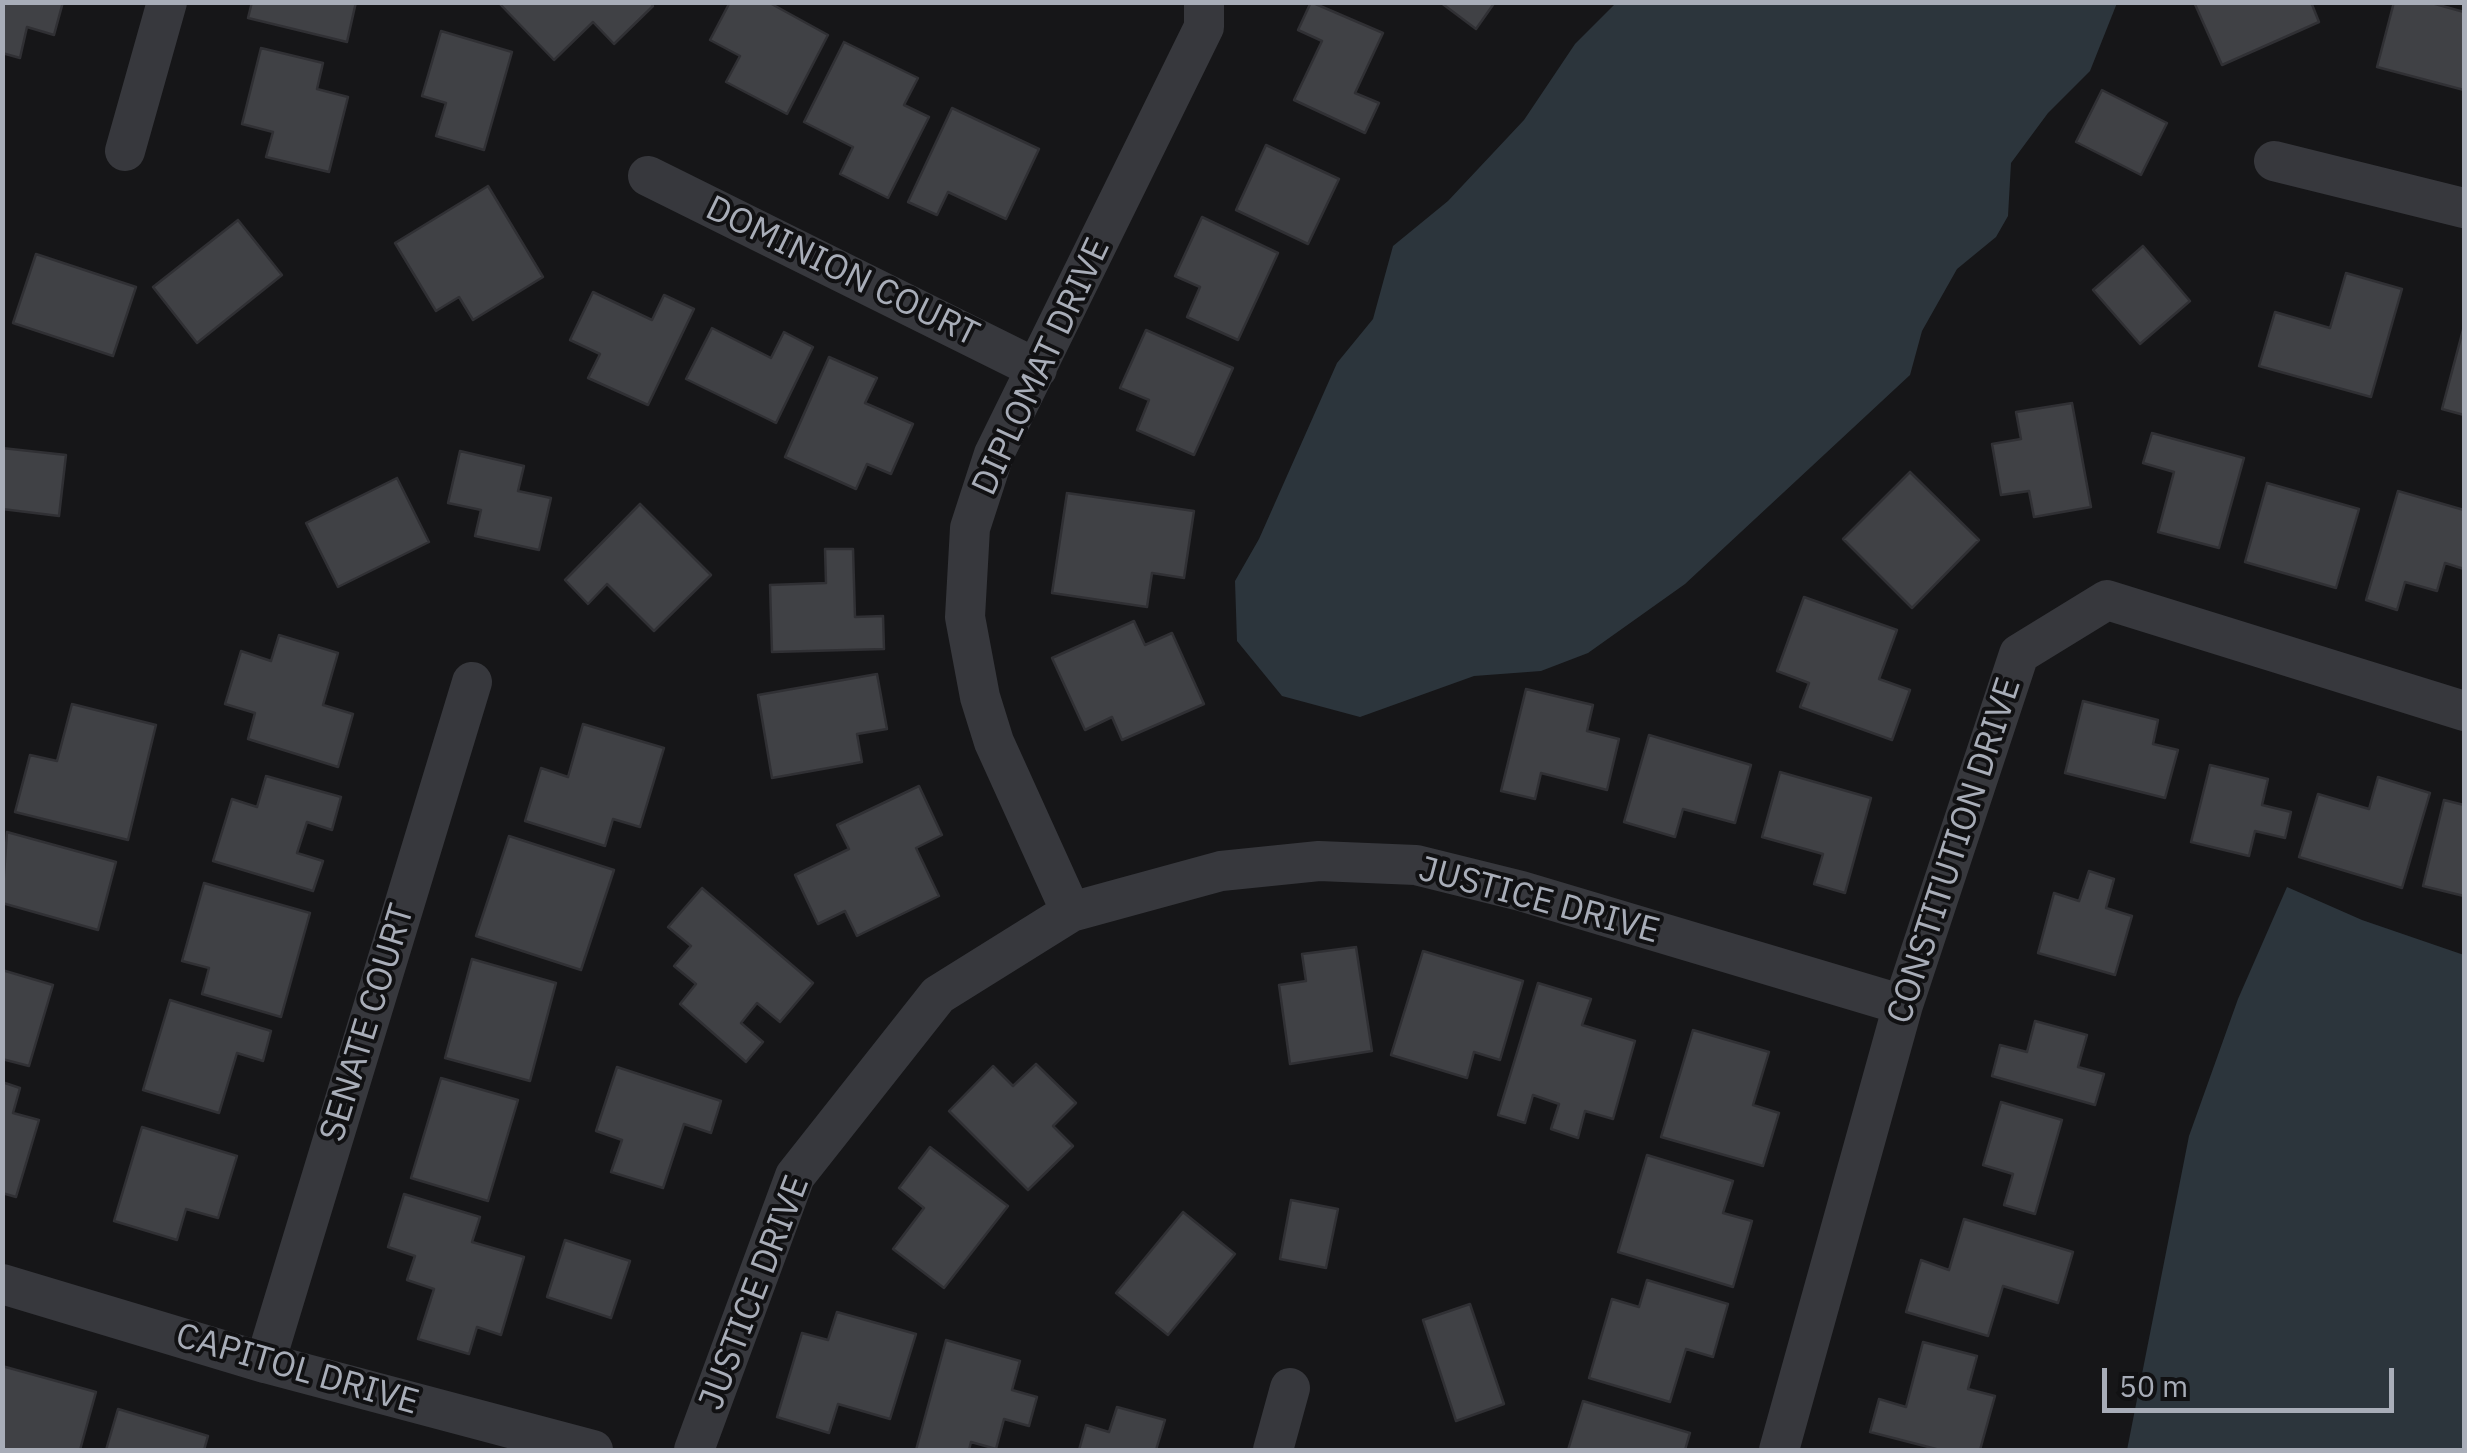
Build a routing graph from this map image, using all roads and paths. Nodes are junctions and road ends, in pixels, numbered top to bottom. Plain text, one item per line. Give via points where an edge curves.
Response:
1 (168, 2) edge
2 (1204, 2) edge
3 (125, 151) dead end
4 (2274, 161) dead end
5 (648, 176) dead end
6 (2464, 208) edge
7 (1037, 369) junction
8 (472, 682) dead end
9 (2464, 711) edge
10 (1071, 912) junction
11 (1902, 1006) junction
12 (2, 1284) edge
13 (265, 1363) junction
14 (1290, 1388) dead end
15 (593, 1450) edge
16 (694, 1450) edge
17 (1273, 1450) edge
18 (1778, 1450) edge

1 - 3 street
2 - 7 street, DIPLOMAT DRIVE via 1204,27
4 - 6 street
5 - 7 street, DOMINION COURT
7 - 10 street, DIPLOMAT DRIVE via 980,491 970,528 965,617 994,742
8 - 13 street, SENATE COURT
9 - 11 street, CONSTITUTION DRIVE via 2106,600 2019,654
10 - 11 street, JUSTICE DRIVE via 1221,872 1319,861 1416,865
10 - 16 street, JUSTICE DRIVE via 938,995 796,1176
11 - 18 street, CONSTITUTION DRIVE
12 - 13 street, CAPITOL DRIVE
13 - 15 street, CAPITOL DRIVE
14 - 17 street

